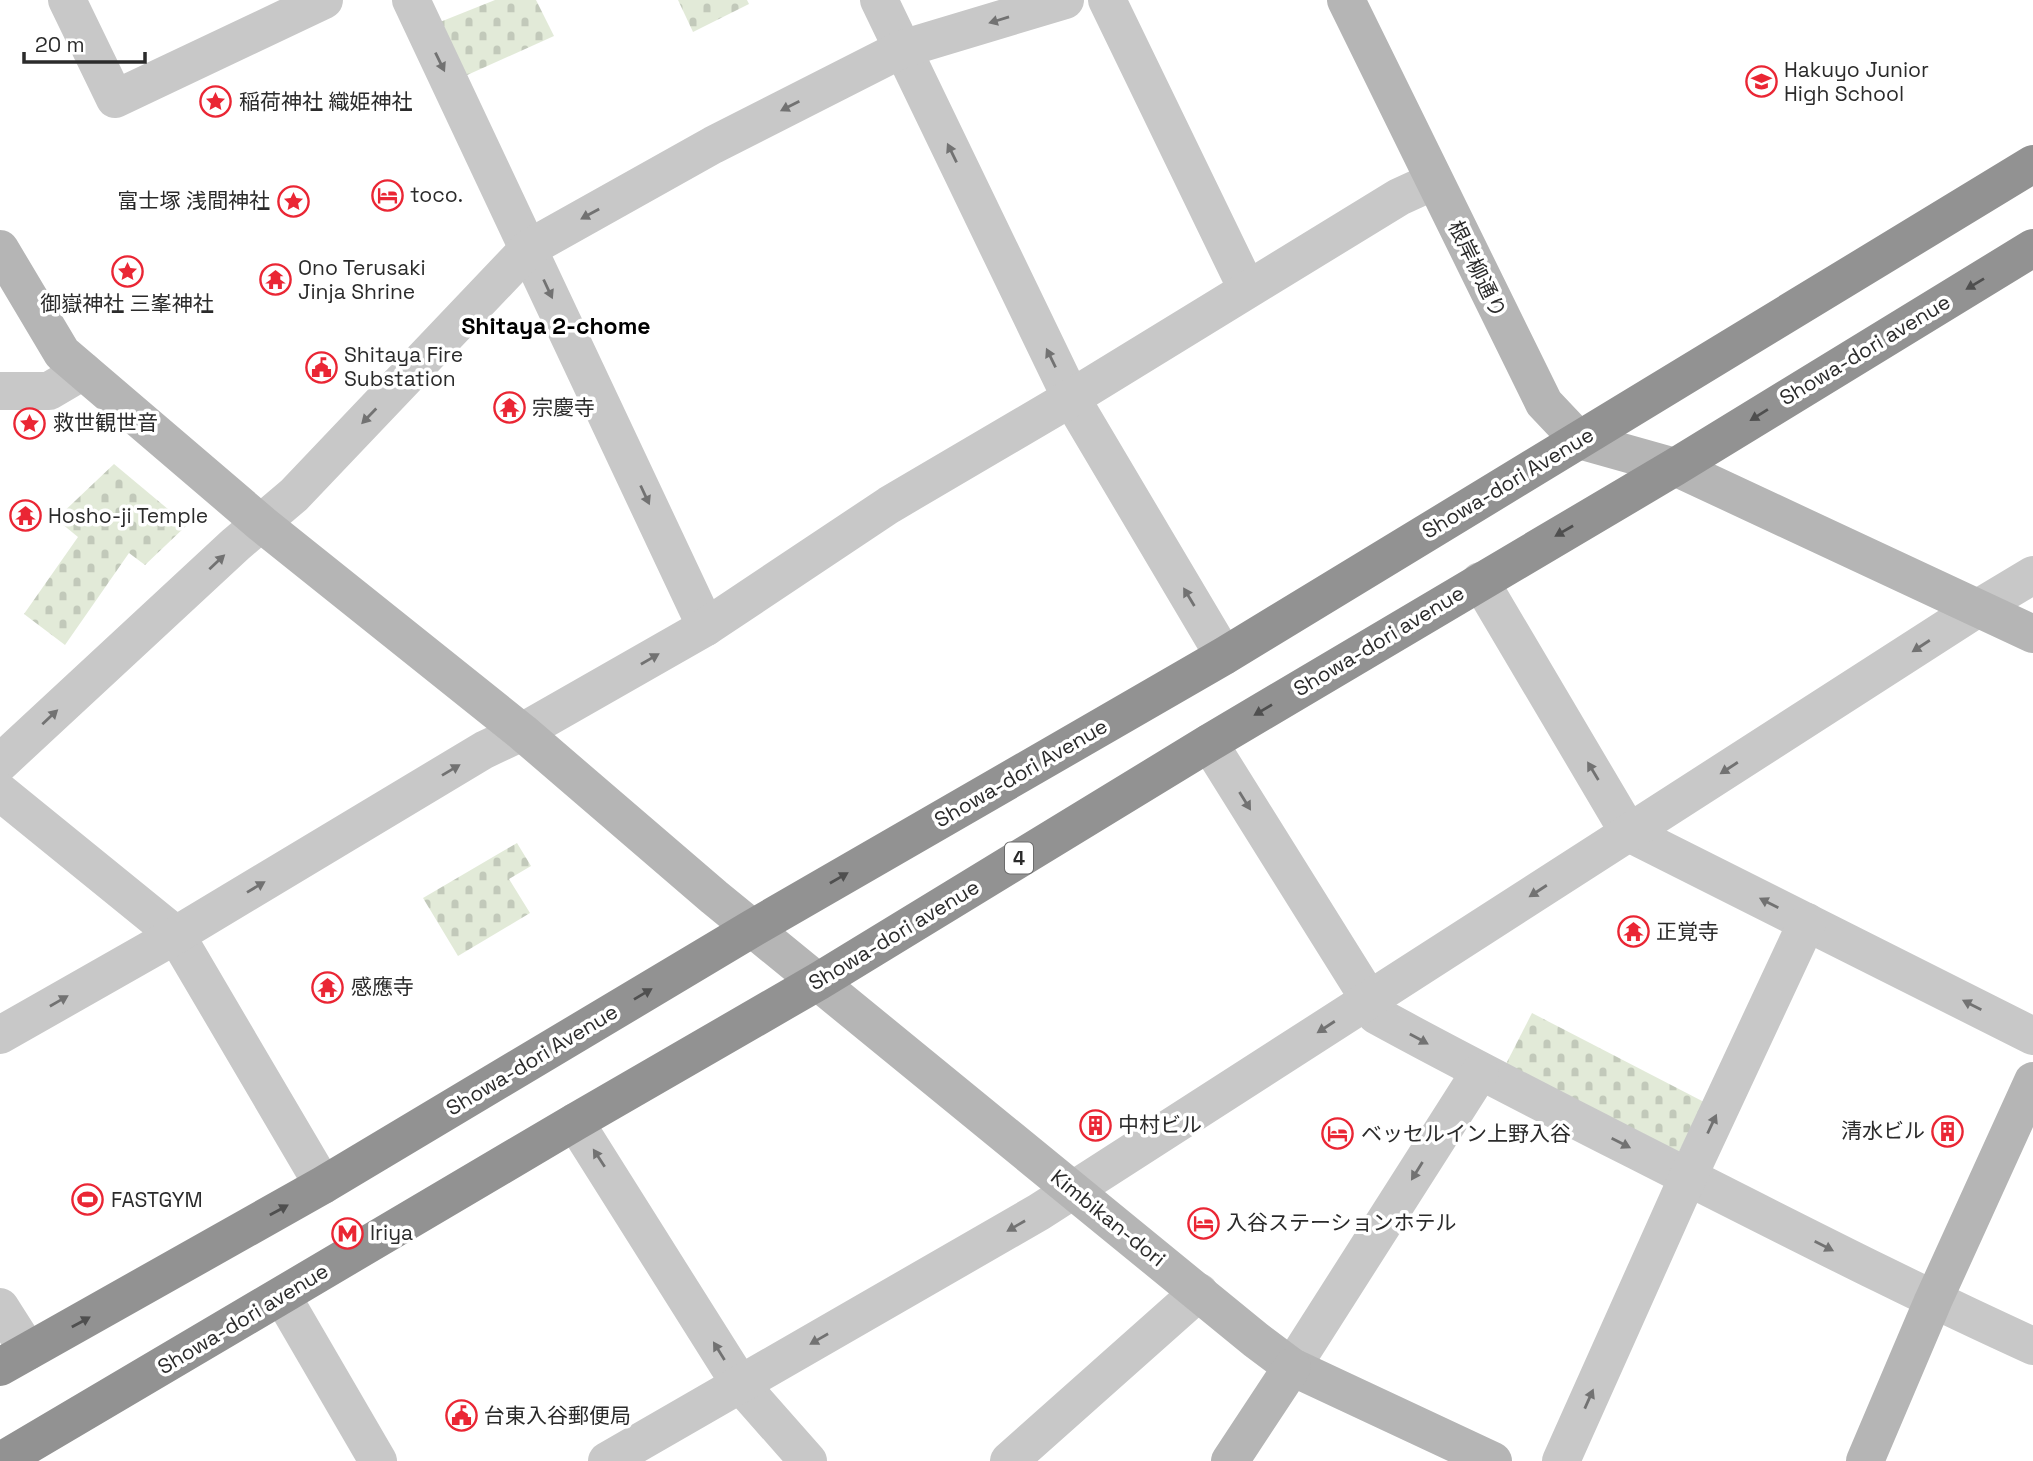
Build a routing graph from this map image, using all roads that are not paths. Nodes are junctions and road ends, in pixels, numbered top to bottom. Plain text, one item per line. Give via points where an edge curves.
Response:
1 (67, 0) edge
2 (324, 0) edge
3 (411, 0) edge
4 (878, 0) edge
5 (1065, 0) edge
6 (1107, 0) edge
7 (1346, 0) edge
8 (902, 49) junction
9 (2033, 164) edge
10 (1434, 181) junction
11 (529, 248) junction
12 (2033, 248) edge
13 (0, 249) edge
14 (1247, 289) junction
15 (83, 371) junction
16 (0, 391) edge
17 (1070, 398) junction
18 (1579, 439) junction
19 (1675, 467) junction
20 (262, 524) junction
21 (2033, 575) edge
22 (1480, 581) junction
23 (1978, 608) junction
24 (706, 627) junction
25 (2033, 634) edge
26 (1224, 656) junction
27 (522, 732) junction
28 (1209, 743) junction
29 (0, 763) edge
30 (0, 792) edge
31 (1629, 833) junction
32 (1807, 922) junction
33 (753, 928) junction
34 (176, 935) junction
35 (819, 982) junction
36 (1369, 999) junction
37 (0, 1035) edge
38 (2033, 1036) edge
39 (1480, 1072) junction
40 (2033, 1081) edge
41 (575, 1122) junction
42 (1688, 1177) junction
43 (323, 1185) junction
44 (1074, 1190) junction
45 (1199, 1292) junction
46 (282, 1296) junction
47 (1934, 1301) junction
48 (0, 1307) edge
49 (2033, 1346) edge
50 (14, 1359) edge
51 (1292, 1367) junction
52 (740, 1384) junction
53 (1, 1461) edge
54 (378, 1461) edge
55 (607, 1461) edge
56 (808, 1461) edge
57 (1009, 1461) edge
58 (1230, 1461) edge
59 (1493, 1461) edge
60 (1561, 1461) edge
61 (1865, 1461) edge

1 - 2 street via 115,100
3 -> 11 street
4 - 8 street
5 -> 8 street
6 - 14 street
7 - 10 street, 根岸柳通り
8 -> 11 street via 713,145
17 -> 8 street
9 - 18 highway, Showa-dori Avenue
10 - 14 street via 1399,197
10 - 18 street, 根岸柳通り via 1544,403
11 -> 20 street
11 -> 24 street
12 -> 19 highway, Showa-dori avenue / 4
13 - 15 street, Kimbikan-dori via 62,353
14 - 17 street
15 - 16 street via 49,391
15 - 20 street, Kimbikan-dori
17 - 24 street via 890,505
26 -> 17 street
18 - 19 street, 根岸柳通り
18 - 26 highway, Showa-dori Avenue
19 -> 22 highway, Showa-dori avenue / 4
19 - 23 street, 根岸柳通り
20 - 27 street, Kimbikan-dori
29 -> 20 street
21 - 23 street
22 -> 28 highway, Showa-dori avenue / 4
31 -> 22 street
23 - 25 street, 根岸柳通り
23 -> 31 street
27 -> 24 street
33 -> 26 highway, Showa-dori Avenue
27 - 33 street, Kimbikan-dori
34 -> 27 street via 484,750
28 - 35 highway, Showa-dori avenue / 4
28 -> 36 street
30 - 34 street
32 -> 31 street
31 -> 36 street
38 -> 32 street
42 -> 32 street
33 - 35 street, Kimbikan-dori
43 -> 33 highway, Showa-dori Avenue
37 -> 34 street
34 - 43 street
35 - 41 highway, Showa-dori avenue / 4
35 - 44 street, Kimbikan-dori
36 -> 39 street via 1376,1015
36 -> 44 street
39 -> 42 street
39 -> 51 street
40 - 47 street
41 - 46 highway, Showa-dori avenue / 4
52 -> 41 street
42 -> 47 street
60 -> 42 street
50 -> 43 highway, Showa-dori Avenue
44 - 45 street, Kimbikan-dori
44 -> 52 street
45 - 51 street, Kimbikan-dori
45 - 57 street
46 - 53 highway, Showa-dori avenue / 4
46 - 54 street
47 - 49 street
47 - 61 street
48 - 50 street
51 - 58 street
51 - 59 street, Kimbikan-dori
52 - 55 street
52 - 56 street

